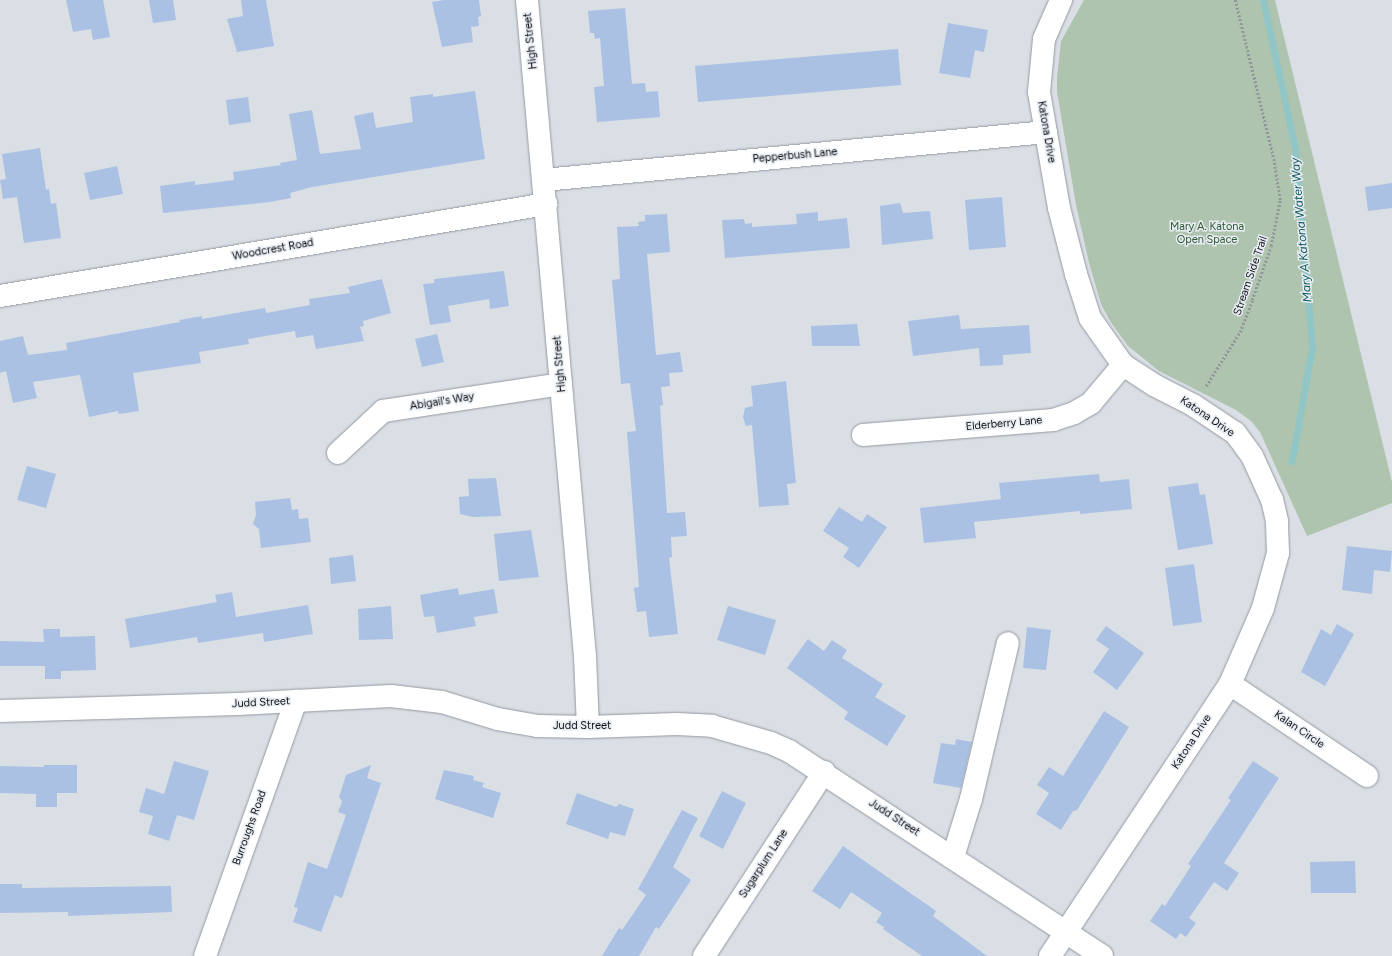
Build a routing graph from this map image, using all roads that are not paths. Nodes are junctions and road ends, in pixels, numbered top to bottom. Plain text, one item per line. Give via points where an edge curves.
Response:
1 (527, 0) edge
2 (1061, 0) edge
3 (1046, 132) junction
4 (544, 180) junction
5 (546, 204) junction
6 (0, 296) edge
7 (1123, 365) junction
8 (561, 384) junction
9 (863, 435) dead end
10 (338, 453) dead end
11 (1008, 643) dead end
12 (1230, 684) junction
13 (296, 701) junction
14 (0, 711) edge
15 (588, 727) junction
16 (824, 772) junction
17 (1368, 776) dead end
18 (953, 857) junction
19 (1067, 931) junction
20 (205, 956) edge
21 (704, 956) edge
22 (1050, 956) edge
23 (1102, 956) edge

1 - 4 street, High Street
2 - 3 street, Katona Drive via 1044,39 1040,66 1039,92
3 - 4 street, Pepperbush Lane
3 - 7 street, Katona Drive via 1059,208 1090,318
4 - 5 street, High Street
5 - 6 street, Woodcrest Road
5 - 8 street, High Street
7 - 9 street, Elderberry Lane via 1091,403 1074,413 1053,420
7 - 12 street, Katona Drive via 1193,405 1234,433 1252,456 1272,500 1277,521 1278,553 1272,582
8 - 10 street, Abigail's Way via 383,411
8 - 15 street, High Street via 585,656
11 - 18 street via 971,799
12 - 17 street, Kalan Circle
12 - 19 street, Katona Drive
13 - 14 street, Judd Street
13 - 15 street, Judd Street via 391,696 442,702 518,724
13 - 20 street, Burroughs Road
15 - 16 street, Judd Street via 677,724 712,726 771,742
16 - 18 street, Judd Street
16 - 21 street, Sugarplum Lane
18 - 19 street, Judd Street
19 - 22 street, Katona Drive
19 - 23 street, Judd Street

